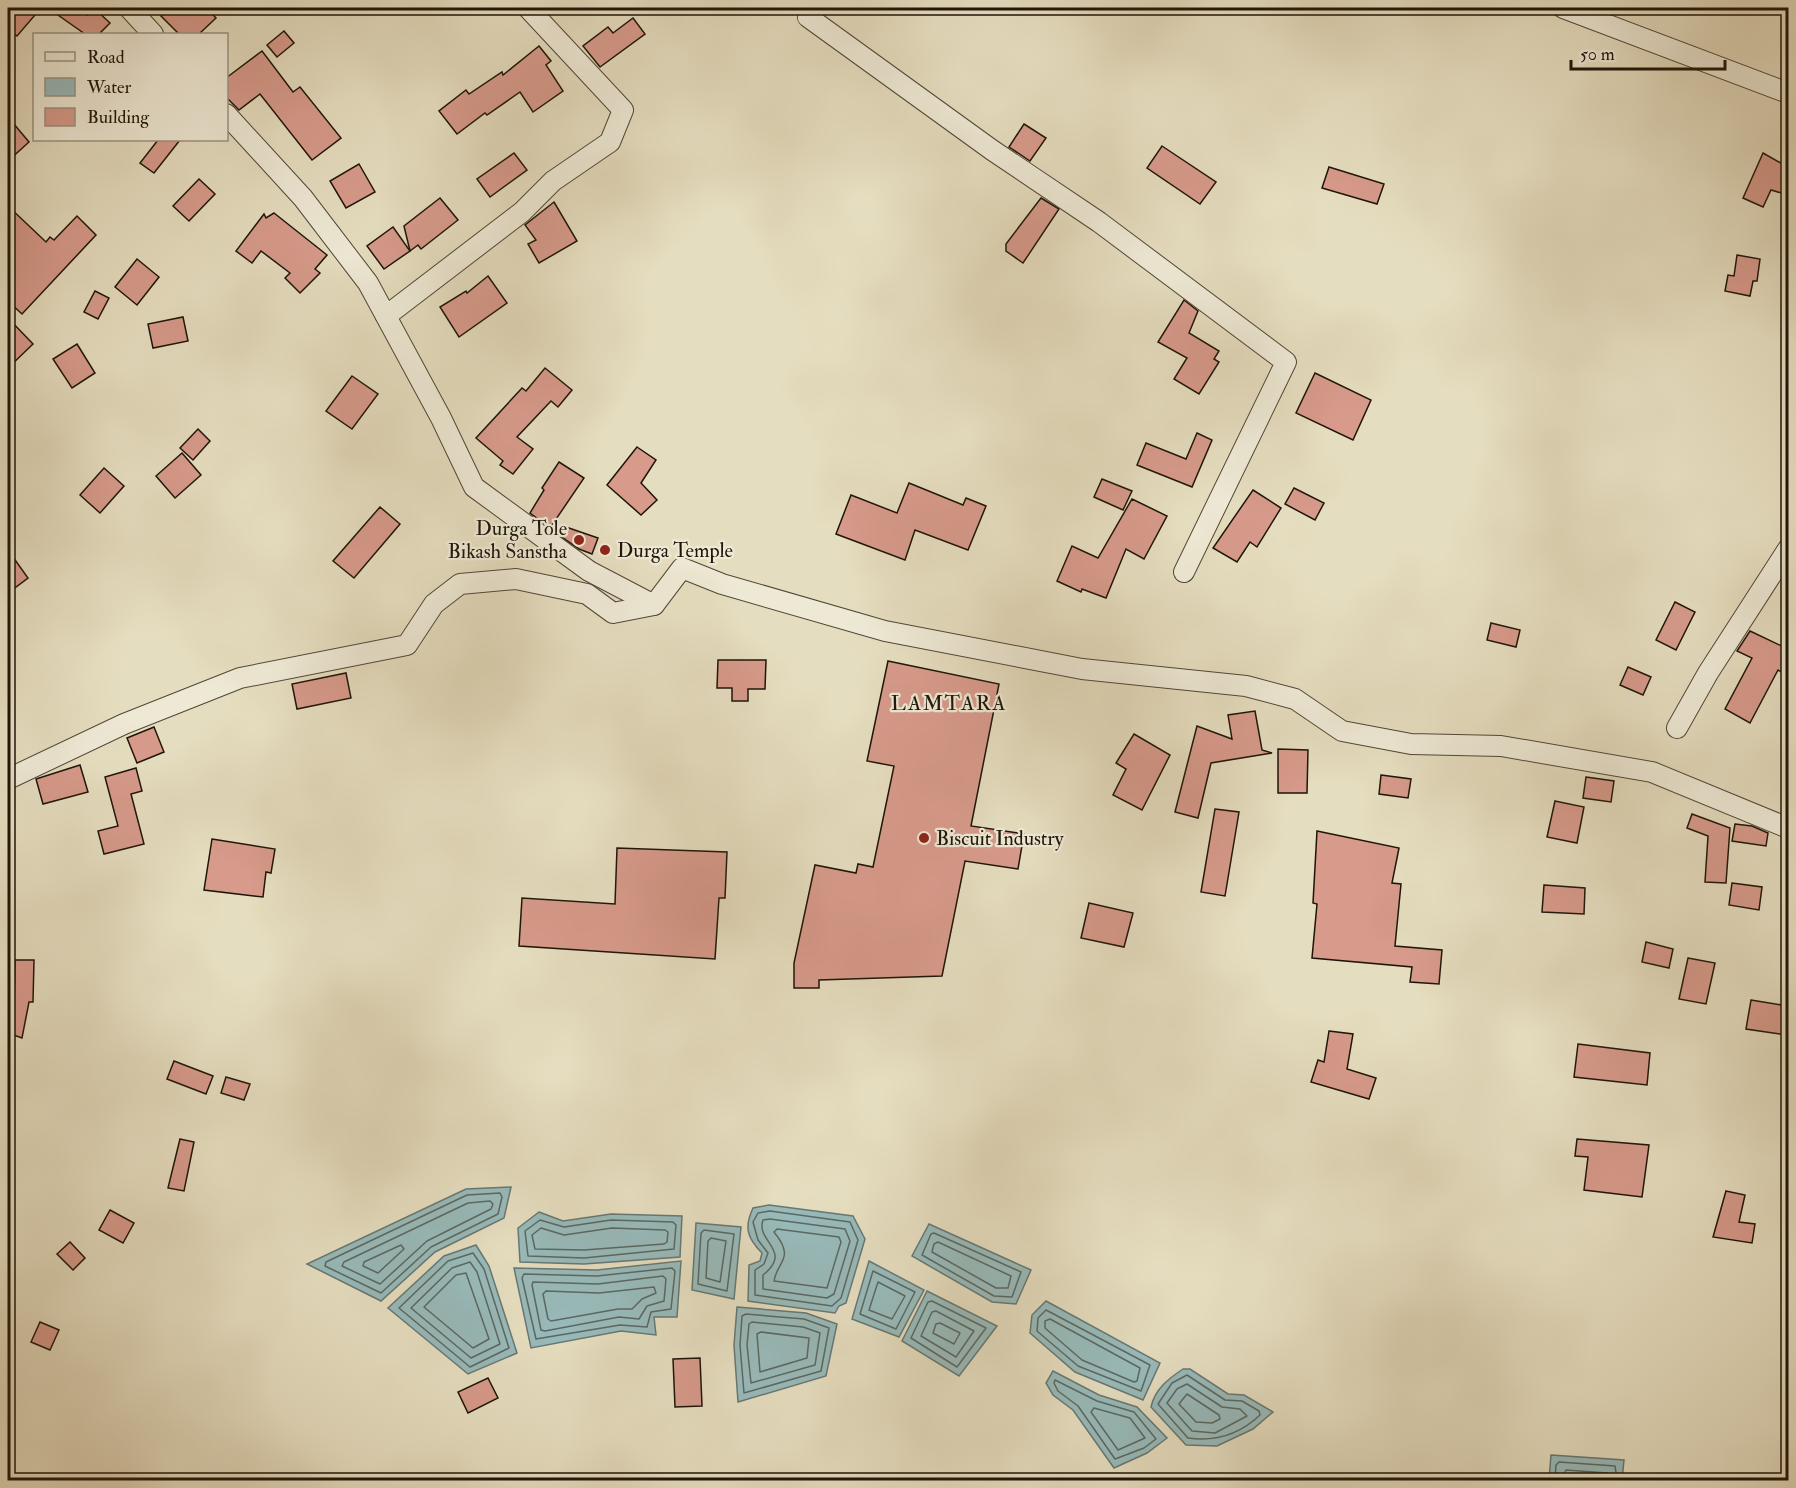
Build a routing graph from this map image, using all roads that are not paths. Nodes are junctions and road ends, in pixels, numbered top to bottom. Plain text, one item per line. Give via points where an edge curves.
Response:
1 (129, 8) edge
2 (528, 8) edge
3 (812, 8) edge
4 (1563, 8) edge
5 (152, 33) edge
6 (1788, 93) edge
7 (228, 116) edge
8 (386, 316) junction
9 (1788, 549) edge
10 (1184, 572) dead end
11 (654, 605) junction
12 (1677, 728) dead end
13 (8, 779) edge
14 (1788, 828) edge

1 - 5 street
2 - 8 street via 623,110 610,142 553,181 522,212
3 - 10 street via 808,17 816,23 1099,222 1286,362
4 - 6 street
7 - 8 street via 344,248
8 - 11 street via 474,487 589,571
9 - 12 street
11 - 13 street via 613,613 587,594 516,579 460,584 434,604 407,645 240,678 124,724
11 - 14 street via 682,568 732,587 885,631 1082,669 1246,686 1295,699 1342,731 1411,744 1501,746 1652,772

